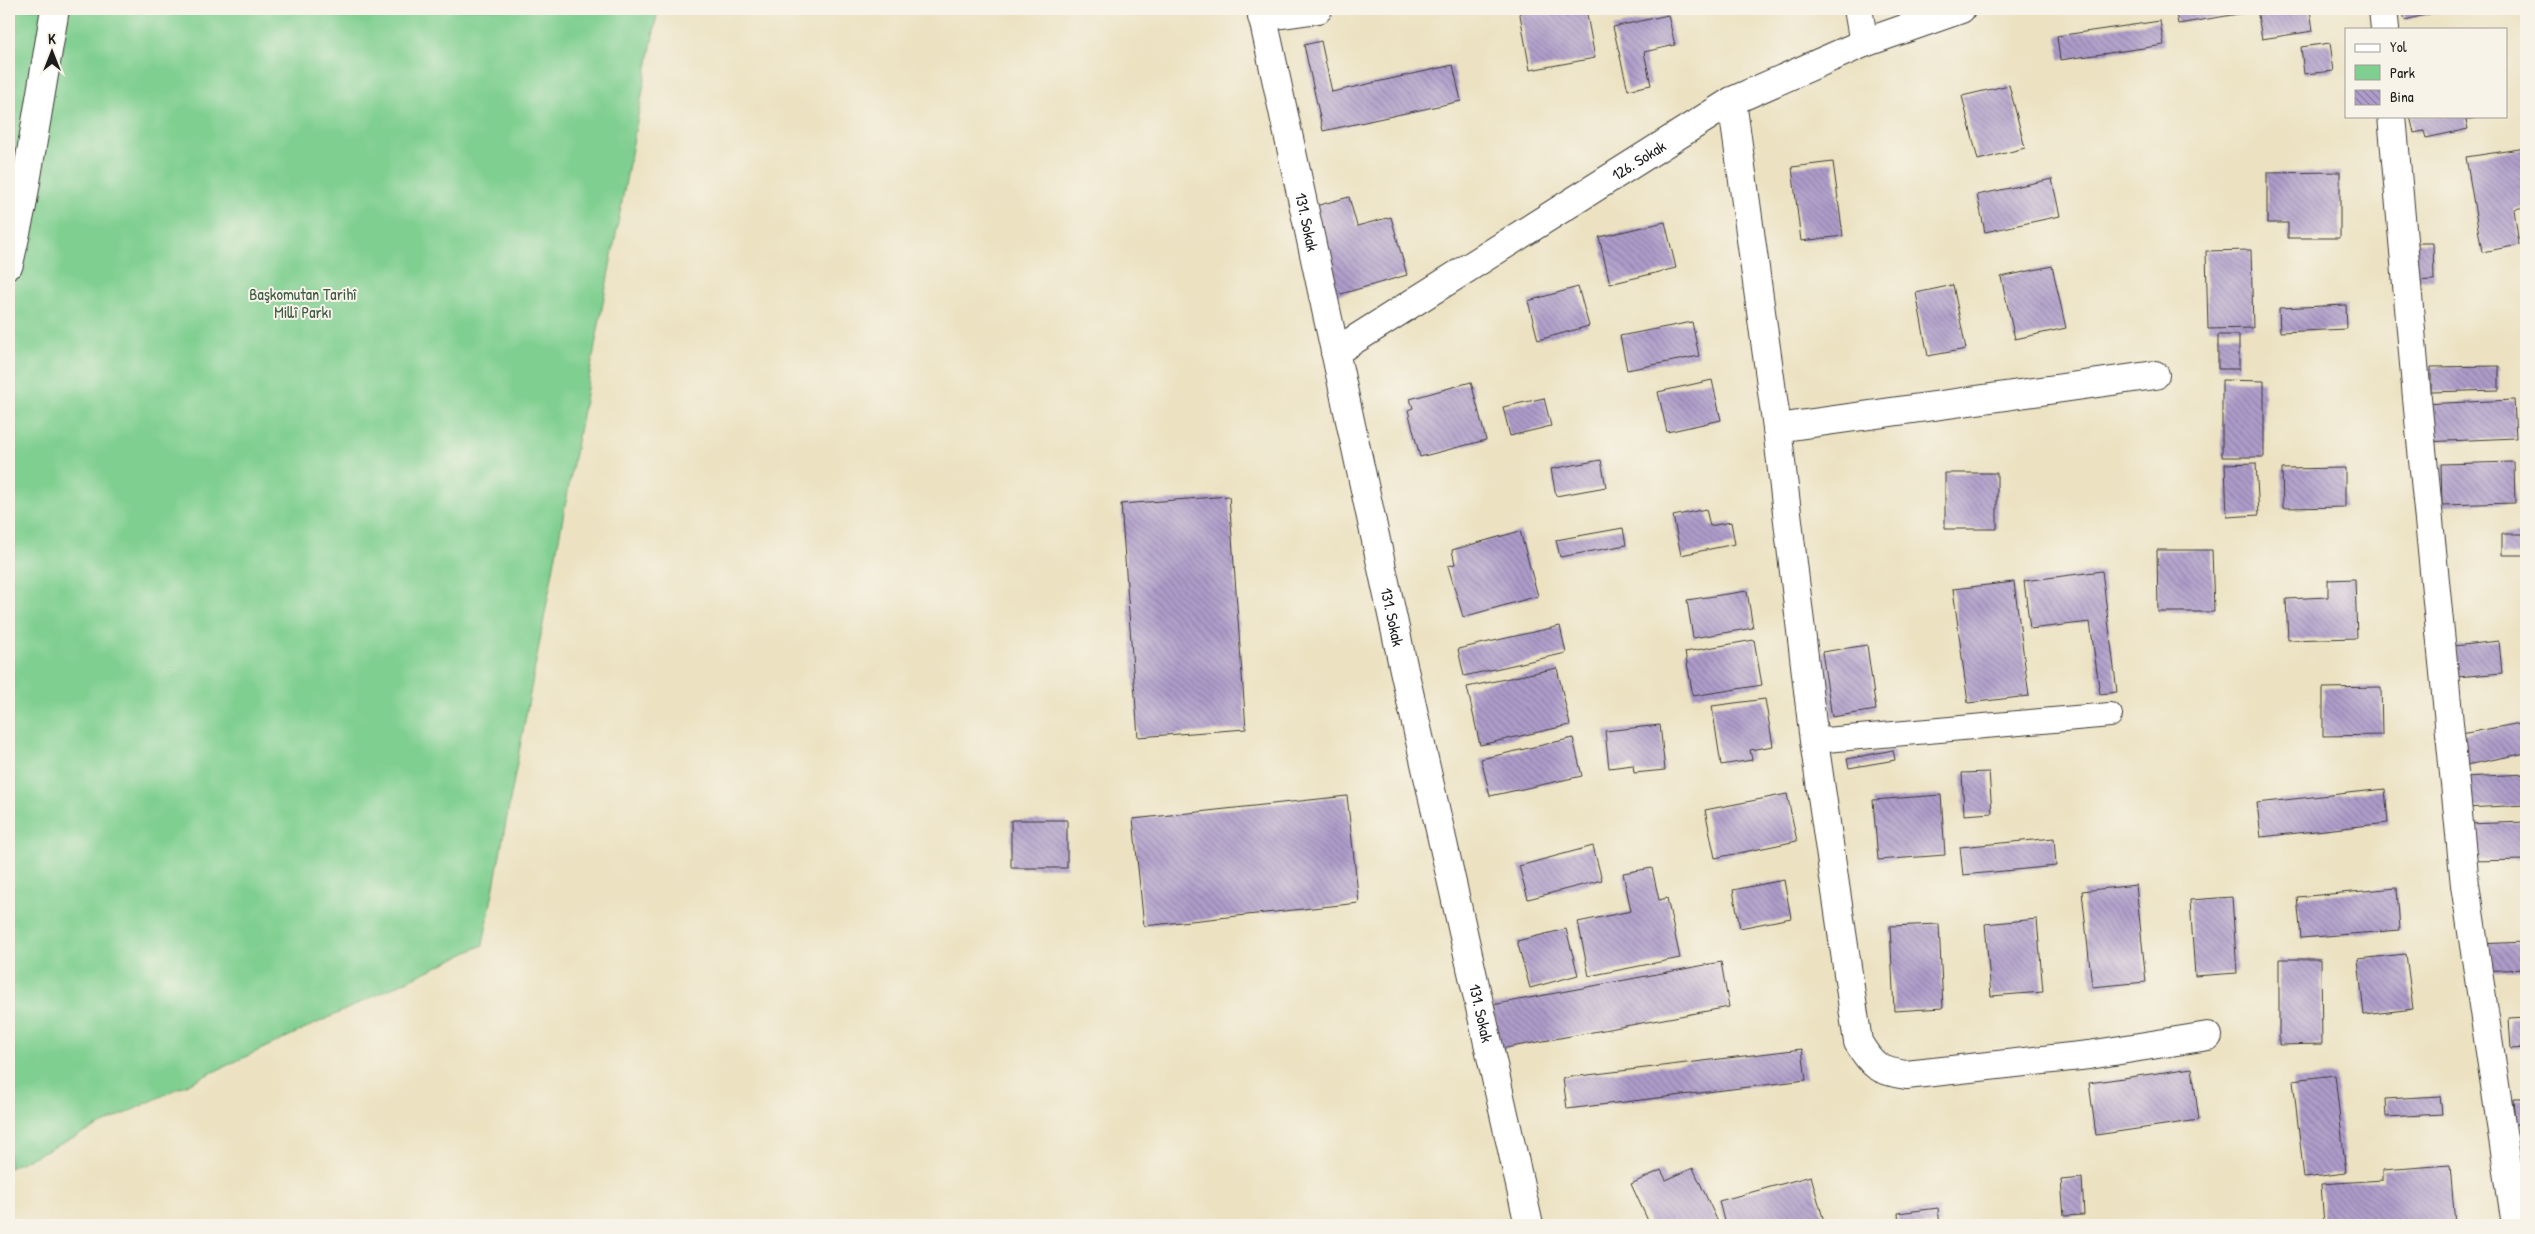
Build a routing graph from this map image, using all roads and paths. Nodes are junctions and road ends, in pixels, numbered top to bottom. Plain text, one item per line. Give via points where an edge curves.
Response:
1 (55, 9) edge
2 (1318, 9) edge
3 (1858, 9) edge
4 (1961, 9) edge
5 (2383, 9) edge
6 (1261, 13) edge
7 (2385, 28) edge
8 (1864, 43) junction
9 (1732, 101) junction
10 (2392, 118) edge
11 (9, 264) edge
12 (1335, 352) junction
13 (2154, 375) dead end
14 (1777, 428) junction
15 (2110, 715) dead end
16 (1814, 741) junction
17 (2208, 1036) dead end
18 (1529, 1225) edge
19 (2516, 1225) edge

1 - 11 street
2 - 6 street
3 - 8 street
4 - 8 street, 126. Sokak
5 - 7 street
6 - 12 street, 131. Sokak
8 - 9 street, 126. Sokak
9 - 12 street, 126. Sokak
9 - 14 street
10 - 19 street via 2464,885
12 - 18 street, 131. Sokak
13 - 14 street
14 - 16 street
15 - 16 lane
16 - 17 street via 1858,1042 1868,1059 1883,1071 1906,1075 2070,1057

